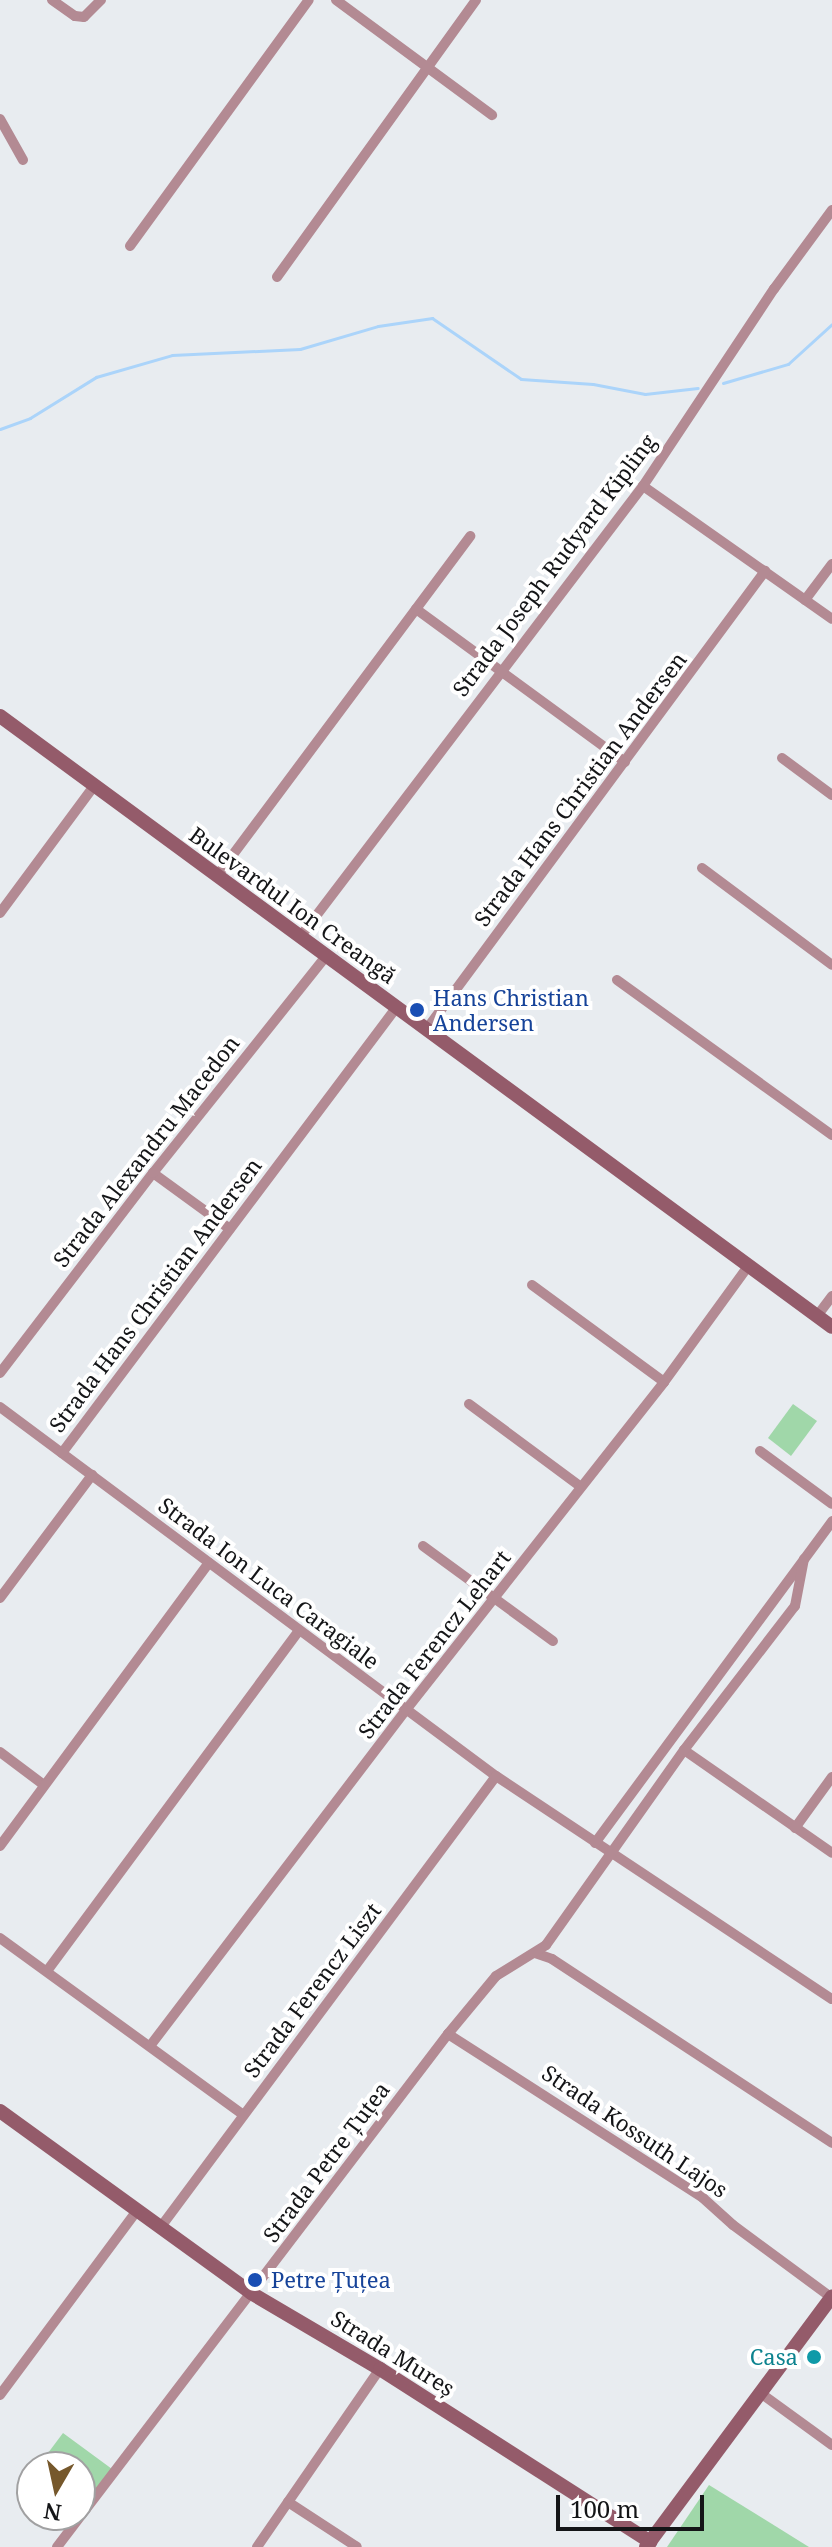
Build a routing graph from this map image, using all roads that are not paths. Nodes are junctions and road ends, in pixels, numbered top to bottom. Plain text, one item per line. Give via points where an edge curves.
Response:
1 (52, 0) edge
2 (101, 0) edge
3 (309, 0) edge
4 (336, 0) edge
5 (476, 0) edge
6 (428, 68) junction
7 (492, 115) dead end
8 (0, 119) edge
9 (23, 160) dead end
10 (832, 210) edge
11 (130, 246) dead end
12 (277, 277) dead end
13 (643, 486) junction
14 (470, 536) dead end
15 (832, 564) edge
16 (765, 571) junction
17 (805, 600) junction
18 (416, 609) junction
19 (832, 619) edge
20 (499, 671) junction
21 (0, 716) edge
22 (782, 758) dead end
23 (625, 762) junction
24 (94, 786) junction
25 (832, 795) edge
26 (702, 868) dead end
27 (217, 876) junction
28 (0, 913) edge
29 (300, 937) junction
30 (326, 956) junction
31 (832, 965) edge
32 (617, 980) dead end
33 (396, 1008) junction
34 (426, 1030) junction
35 (832, 1135) edge
36 (153, 1173) junction
37 (230, 1229) junction
38 (749, 1265) junction
39 (532, 1285) dead end
40 (832, 1296) edge
41 (817, 1316) junction
42 (832, 1327) edge
43 (0, 1373) edge
44 (664, 1382) junction
45 (469, 1404) dead end
46 (0, 1407) edge
47 (760, 1451) dead end
48 (62, 1453) junction
49 (92, 1475) junction
50 (581, 1487) junction
51 (832, 1504) edge
52 (832, 1521) edge
53 (423, 1546) dead end
54 (804, 1559) junction
55 (209, 1563) junction
56 (0, 1598) edge
57 (495, 1599) junction
58 (299, 1630) junction
59 (553, 1641) dead end
60 (406, 1710) junction
61 (678, 1731) junction
62 (688, 1746) junction
63 (0, 1752) edge
64 (496, 1776) junction
65 (832, 1777) edge
66 (44, 1785) junction
67 (795, 1828) junction
68 (595, 1843) junction
69 (0, 1846) edge
70 (832, 1853) edge
71 (611, 1854) junction
72 (0, 1938) edge
73 (535, 1953) junction
74 (47, 1971) junction
75 (832, 1999) edge
76 (448, 2034) junction
77 (150, 2046) junction
78 (0, 2111) edge
79 (244, 2115) junction
80 (832, 2143) edge
81 (136, 2212) junction
82 (160, 2228) junction
83 (251, 2293) junction
84 (832, 2298) edge
85 (380, 2369) junction
86 (759, 2392) junction
87 (0, 2395) edge
88 (832, 2445) edge
89 (288, 2502) junction
90 (648, 2544) edge
91 (57, 2547) edge
92 (257, 2547) edge
93 (357, 2547) edge

1 - 2 street via 84,17
3 - 11 street
4 - 6 street
5 - 6 street
6 - 7 street
6 - 12 street
8 - 9 street
10 - 13 street, Strada Joseph Rudyard Kipling
13 - 16 street
13 - 20 street, Strada Joseph Rudyard Kipling
14 - 18 street
15 - 17 street
16 - 17 street
16 - 23 street, Strada Hans Christian Andersen
17 - 19 street
18 - 20 street
18 - 27 street
20 - 23 street
20 - 29 street, Strada Joseph Rudyard Kipling
21 - 24 street, Bulevardul Ion Creangă
22 - 25 street
23 - 34 street, Strada Hans Christian Andersen
24 - 27 street, Bulevardul Ion Creangă
24 - 28 street
26 - 31 street
27 - 29 street, Bulevardul Ion Creangă
29 - 30 street, Bulevardul Ion Creangă
30 - 33 street, Bulevardul Ion Creangă
30 - 36 street, Strada Alexandru Macedon
32 - 35 street
33 - 34 street, Bulevardul Ion Creangă
33 - 37 street, Strada Hans Christian Andersen
34 - 38 street, Bulevardul Ion Creangă
36 - 37 street
36 - 43 street, Strada Alexandru Macedon
37 - 48 street, Strada Hans Christian Andersen
38 - 41 street, Bulevardul Ion Creangă
38 - 44 street, Strada Ferencz Lehart
39 - 44 street
40 - 41 street
41 - 42 street, Bulevardul Ion Creangă
44 - 50 street, Strada Ferencz Lehart
45 - 50 street
46 - 48 street, Strada Ion Luca Caragiale
47 - 51 street
48 - 49 street, Strada Ion Luca Caragiale
49 - 55 street, Strada Ion Luca Caragiale
49 - 56 street
50 - 57 street, Strada Ferencz Lehart
52 - 54 street
53 - 57 street
54 - 61 street
54 - 62 street, Strada Petre Țuțea via 795,1606
55 - 58 street, Strada Ion Luca Caragiale
55 - 66 street
57 - 59 street
57 - 60 street, Strada Ferencz Lehart
58 - 60 street, Strada Ion Luca Caragiale
58 - 74 street
60 - 64 street, Strada Ion Luca Caragiale
60 - 77 street, Strada Ferencz Lehart
61 - 62 street
61 - 68 street
62 - 67 street
62 - 71 street, Strada Petre Țuțea
63 - 66 street
64 - 68 street, Strada Ion Luca Caragiale
64 - 79 street, Strada Ferencz Liszt
65 - 67 street
66 - 69 street
67 - 70 street
68 - 71 street, Strada Ion Luca Caragiale
71 - 73 street, Strada Petre Țuțea
71 - 75 street, Strada Ion Luca Caragiale
72 - 74 street
73 - 76 street, Strada Petre Țuțea via 496,1976
73 - 80 street via 552,1959
74 - 77 street
76 - 83 street, Strada Petre Țuțea
76 - 84 street, Strada Kossuth Lajos via 703,2198
77 - 79 street
78 - 81 street, Strada Mureș
79 - 82 street, Strada Ferencz Liszt
81 - 82 street, Strada Mureș
81 - 87 street
82 - 83 street, Strada Mureș
83 - 85 street, Strada Mureș
83 - 91 street, Strada Petre Țuțea
84 - 86 street
85 - 89 street
85 - 90 street, Strada Mureș
86 - 88 street
86 - 90 street
89 - 92 street
89 - 93 street

